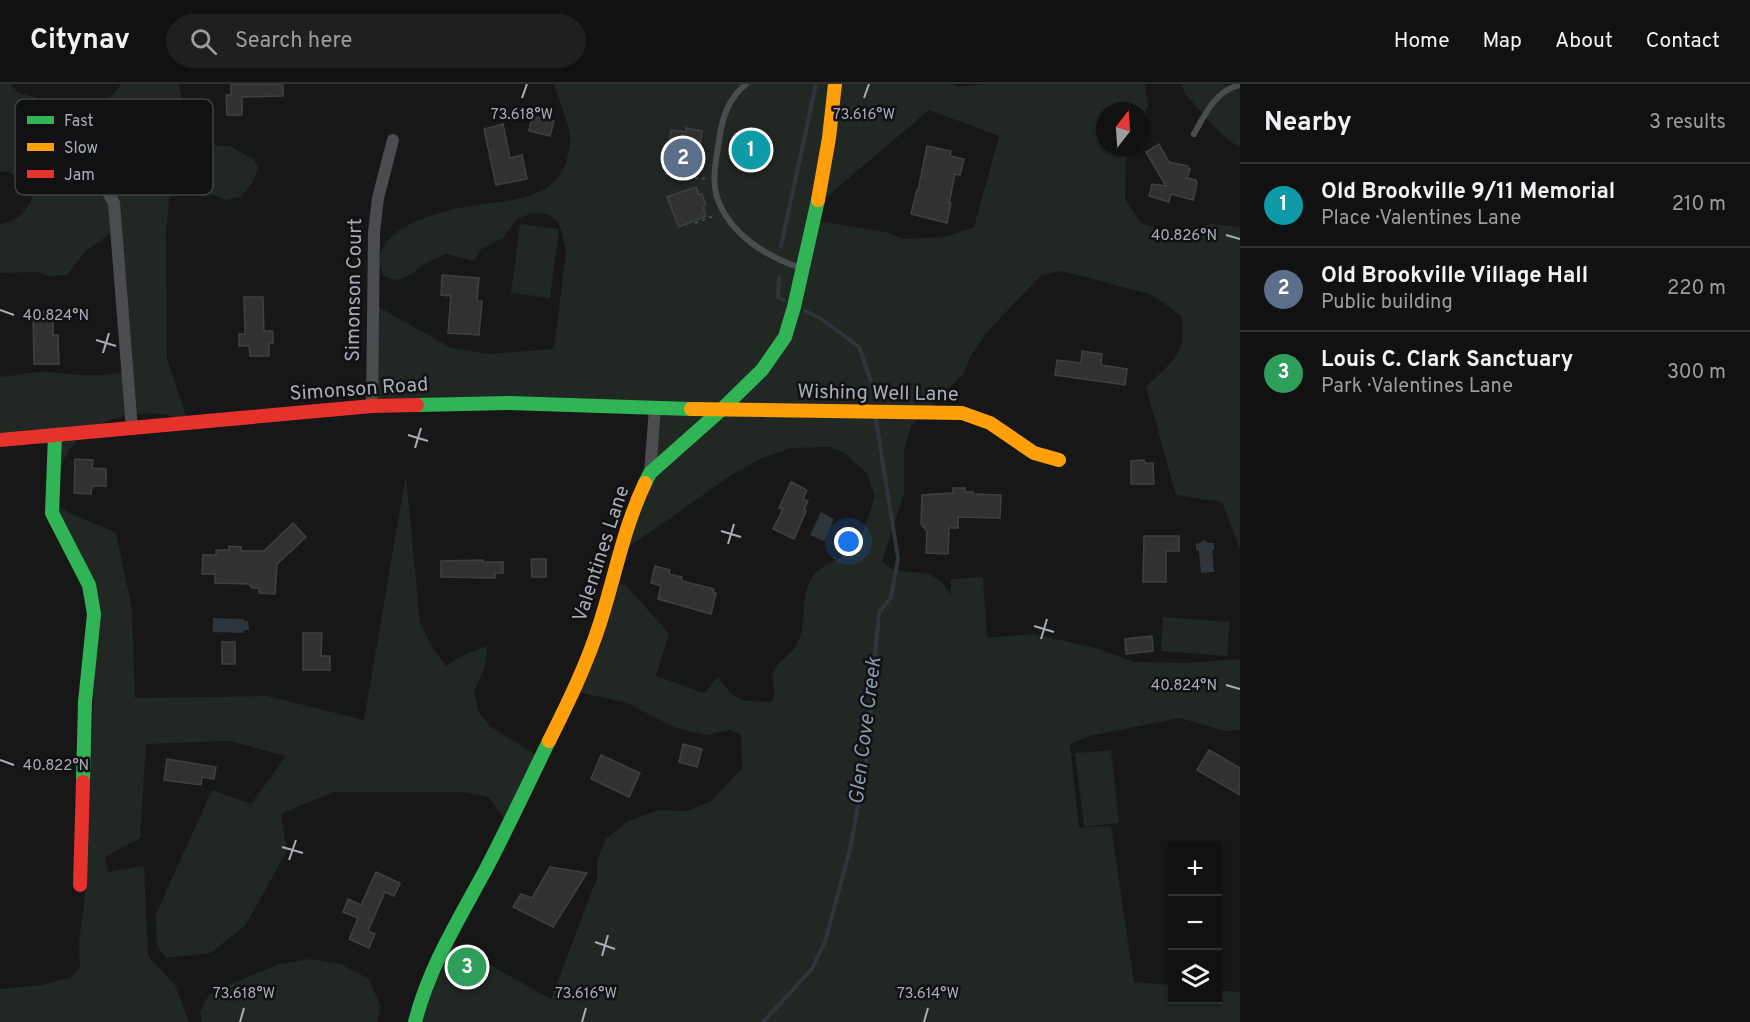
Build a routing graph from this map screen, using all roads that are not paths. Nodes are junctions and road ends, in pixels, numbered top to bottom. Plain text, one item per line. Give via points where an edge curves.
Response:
1 (746, 84) edge
2 (835, 84) edge
3 (1240, 85) edge
4 (1194, 134) dead end
5 (393, 140) dead end
6 (110, 195) edge
7 (803, 268) junction
8 (372, 406) junction
9 (656, 408) junction
10 (721, 410) junction
11 (132, 429) junction
12 (55, 436) junction
13 (0, 440) edge
14 (1059, 460) dead end
15 (650, 473) junction
16 (80, 885) dead end
17 (415, 1022) edge

1 - 7 lane via 725,112 718,146 717,199 727,218 759,249
2 - 7 street, Valentines Lane via 829,138
3 - 4 lane via 1227,88
5 - 8 street, Simonson Court via 374,232
6 - 11 street via 114,203
7 - 10 street, Valentines Lane via 785,337 762,370
8 - 9 street, Simonson Road via 509,403
8 - 11 street, Simonson Road
9 - 10 street, Simonson Road
9 - 15 street
10 - 14 street, Wishing Well Lane via 962,412 990,423 1034,453
10 - 15 street, Valentines Lane
11 - 12 street, Simonson Road
12 - 13 street, Simonson Road
12 - 16 street via 52,513 89,585 94,614 85,702
15 - 17 street, Valentines Lane via 635,504 586,661 501,838 433,967

